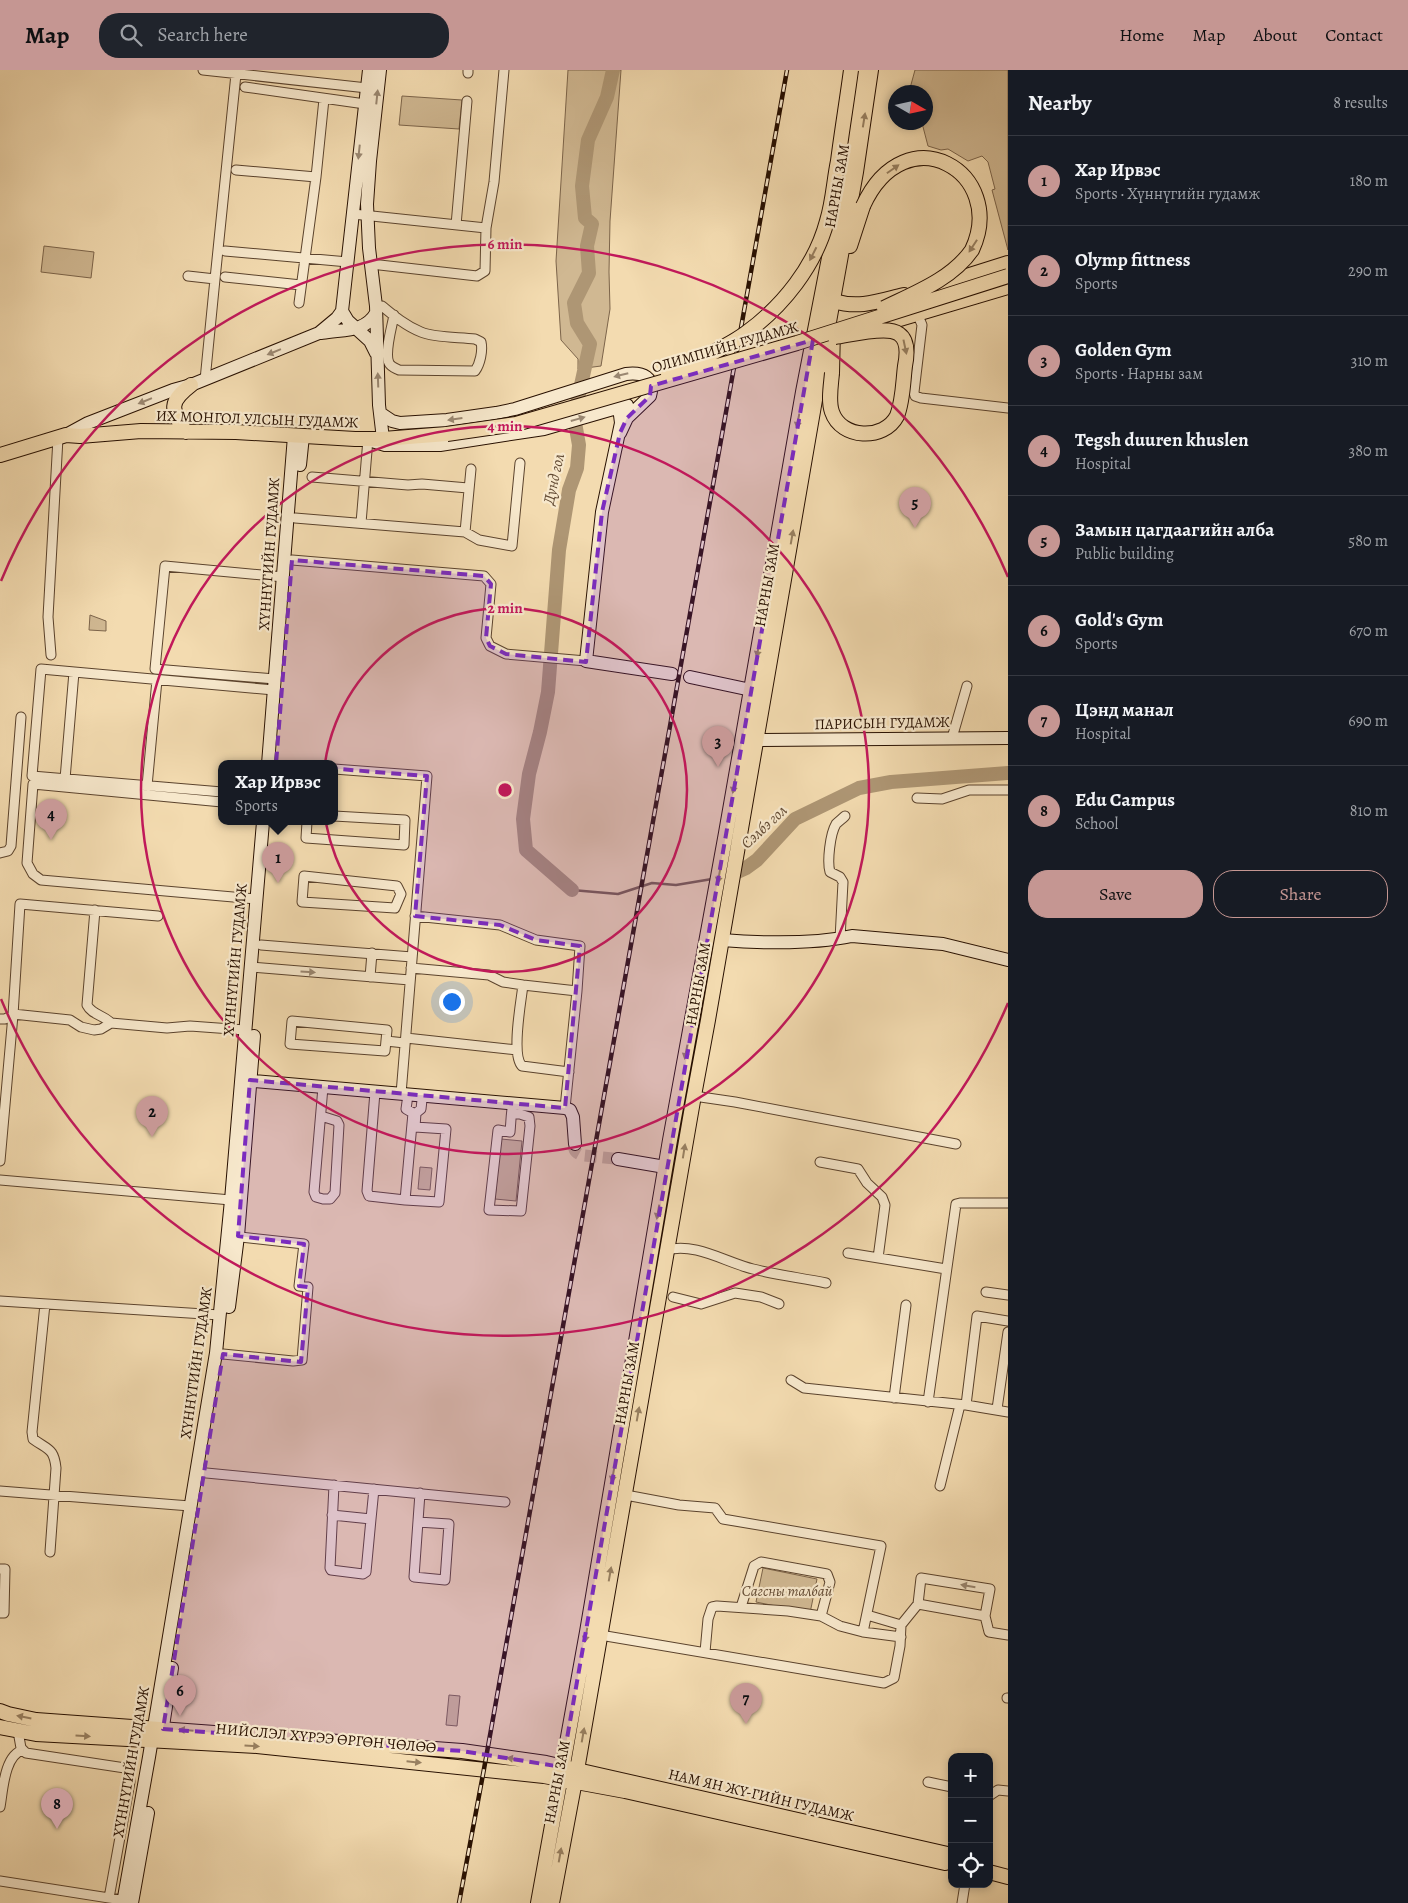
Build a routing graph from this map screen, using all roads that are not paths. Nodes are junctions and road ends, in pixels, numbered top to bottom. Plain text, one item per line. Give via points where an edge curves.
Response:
1 (203, 70) edge
2 (369, 70) edge
3 (380, 70) edge
4 (504, 70) edge
5 (851, 70) edge
6 (860, 70) edge
7 (871, 70) edge
8 (250, 73) edge
9 (236, 74) junction
10 (245, 87) dead end
11 (367, 88) junction
12 (324, 99) junction
13 (467, 101) dead end
14 (365, 104) junction
15 (236, 170) dead end
16 (316, 177) junction
17 (353, 214) junction
18 (368, 216) junction
19 (456, 224) junction
20 (486, 228) junction
21 (225, 251) dead end
22 (304, 257) junction
23 (348, 262) junction
24 (1008, 263) edge
25 (371, 264) junction
26 (188, 276) dead end
27 (225, 278) dead end
28 (215, 279) junction
29 (951, 281) junction
30 (301, 285) junction
31 (1008, 285) edge
32 (929, 288) junction
33 (833, 300) junction
34 (958, 301) junction
35 (299, 303) dead end
36 (935, 308) junction
37 (376, 310) junction
38 (342, 311) junction
39 (917, 313) junction
40 (394, 315) junction
41 (848, 326) junction
42 (356, 329) junction
43 (319, 333) junction
44 (824, 338) junction
45 (797, 343) junction
46 (377, 355) junction
47 (205, 380) junction
48 (191, 385) junction
49 (632, 391) junction
50 (809, 393) junction
51 (646, 401) junction
52 (616, 408) junction
53 (1008, 408) edge
54 (380, 413) junction
55 (186, 432) junction
56 (620, 433) junction
57 (446, 434) joint
58 (299, 436) junction
59 (62, 437) junction
60 (368, 439) junction
61 (384, 439) junction
62 (0, 455) edge
63 (520, 463) dead end
64 (471, 469) dead end
65 (312, 477) dead end
66 (365, 481) junction
67 (468, 488) junction
68 (295, 518) junction
69 (361, 523) junction
70 (465, 532) junction
71 (292, 560) junction
72 (284, 577) junction
73 (774, 579) junction
74 (51, 655) dead end
75 (582, 661) junction
76 (74, 672) junction
77 (672, 674) dead end
78 (690, 678) dead end
79 (157, 680) junction
80 (275, 685) junction
81 (967, 686) dead end
82 (751, 690) junction
83 (21, 717) dead end
84 (952, 738) junction
85 (1008, 738) edge
86 (756, 740) junction
87 (268, 760) edge
88 (275, 760) edge
89 (338, 769) edge
90 (65, 779) junction
91 (147, 786) junction
92 (1008, 790) edge
93 (218, 792) edge
94 (917, 798) dead end
95 (218, 802) edge
96 (338, 816) edge
97 (846, 816) dead end
98 (263, 825) edge
99 (271, 825) edge
100 (307, 825) edge
101 (404, 834) junction
102 (422, 835) junction
103 (0, 853) edge
104 (401, 894) junction
105 (417, 894) junction
106 (256, 899) junction
107 (95, 910) junction
108 (158, 916) dead end
109 (415, 916) junction
110 (840, 939) junction
111 (722, 940) junction
112 (261, 944) junction
113 (372, 953) junction
114 (412, 957) junction
115 (1008, 960) edge
116 (255, 968) junction
117 (411, 968) junction
118 (370, 977) junction
119 (410, 980) junction
120 (522, 985) junction
121 (577, 991) junction
122 (13, 1015) junction
123 (0, 1020) edge
124 (111, 1023) junction
125 (246, 1028) junction
126 (405, 1040) junction
127 (386, 1041) junction
128 (517, 1050) junction
129 (569, 1072) junction
130 (246, 1080) junction
131 (323, 1087) junction
132 (375, 1092) junction
133 (410, 1095) junction
134 (678, 1098) junction
135 (693, 1098) junction
136 (512, 1108) junction
137 (565, 1108) junction
138 (321, 1116) junction
139 (575, 1144) dead end
140 (956, 1144) dead end
141 (0, 1154) edge
142 (618, 1157) tunnel mouth
143 (0, 1161) edge
144 (820, 1162) dead end
145 (666, 1164) junction
146 (0, 1180) edge
147 (231, 1200) junction
148 (405, 1200) junction
149 (1008, 1202) edge
150 (233, 1236) junction
151 (667, 1250) junction
152 (848, 1253) dead end
153 (878, 1258) junction
154 (946, 1269) junction
155 (826, 1283) dead end
156 (986, 1292) dead end
157 (1008, 1296) edge
158 (673, 1297) dead end
159 (0, 1301) edge
160 (45, 1304) junction
161 (779, 1304) dead end
162 (906, 1305) dead end
163 (220, 1315) junction
164 (1008, 1321) edge
165 (1008, 1332) edge
166 (224, 1354) junction
167 (791, 1380) dead end
168 (894, 1398) junction
169 (928, 1402) junction
170 (963, 1405) junction
171 (997, 1409) junction
172 (1008, 1412) edge
173 (624, 1456) junction
174 (199, 1473) junction
175 (334, 1485) junction
176 (940, 1486) dead end
177 (374, 1489) junction
178 (0, 1491) edge
179 (420, 1493) junction
180 (54, 1496) junction
181 (631, 1496) dead end
182 (505, 1502) dead end
183 (190, 1506) junction
184 (332, 1515) junction
185 (371, 1519) junction
186 (418, 1522) junction
187 (50, 1552) dead end
188 (0, 1569) edge
189 (918, 1604) junction
190 (741, 1607) junction
191 (0, 1613) edge
192 (867, 1615) junction
193 (821, 1616) junction
194 (985, 1616) junction
195 (901, 1625) junction
196 (863, 1632) junction
197 (600, 1635) junction
198 (1008, 1635) edge
199 (901, 1637) junction
200 (705, 1652) junction
201 (0, 1710) edge
202 (0, 1727) edge
203 (18, 1731) junction
204 (157, 1735) junction
205 (22, 1750) junction
206 (561, 1773) junction
207 (576, 1776) junction
208 (928, 1782) dead end
209 (948, 1786) edge
210 (1008, 1791) edge
211 (993, 1793) edge
212 (0, 1807) edge
213 (948, 1853) edge
214 (948, 1863) edge
215 (993, 1864) edge
216 (1008, 1867) edge
217 (993, 1873) edge
218 (1008, 1877) edge
219 (0, 1881) edge
220 (964, 1888) edge
221 (109, 1898) junction
222 (126, 1902) edge
223 (538, 1903) edge
224 (552, 1903) edge
225 (962, 1903) edge

1 - 9 street
2 - 11 main road
18 -> 3 main road via 368,177
4 - 20 street via 494,182
5 -> 49 main road, bridge via 828,221 800,278 783,301 744,334 711,354
6 - 44 main road, НАРНЫ ЗАМ
33 -> 7 main road, НАРНЫ ЗАМ
8 - 9 street
8 - 11 street
9 - 28 street
10 - 12 street
11 - 14 main road
12 - 14 street
12 - 16 street
13 - 19 street
14 -> 17 main road
15 - 16 street
16 - 22 street
17 - 18 street
17 - 23 main road
18 - 19 street
18 - 25 main road
19 - 20 street
20 - 25 street via 485,272 477,276
21 - 22 street
22 - 23 street
22 - 30 street
23 - 38 main road
24 - 29 main road
25 - 37 main road
26 - 28 street
27 - 30 street
28 - 47 street
29 - 32 main road
29 - 34 main road via 949,294
30 - 35 street
31 - 34 main road
31 - 41 main road, ОЛИМПИЙН ГУДАМЖ, bridge
32 - 33 main road via 862,306
32 - 36 main road via 940,297
33 -> 41 main road, bridge via 863,206 887,173 901,164 928,157 956,164 975,180 985,202 985,213 984,224 972,250 933,284
33 - 44 main road, НАРНЫ ЗАМ
34 - 36 main road
36 - 39 main road
37 - 40 street via 382,306
37 - 42 main road via 372,320
37 - 46 main road
38 - 42 main road
38 - 43 main road
39 - 44 main road
39 - 53 street via 922,325 915,396
40 - 40 street via 388,348 391,366 399,370 475,372 481,342 423,333
41 - 45 main road, ОЛИМПИЙН ГУДАМЖ, bridge
42 - 43 main road
42 - 46 main road via 370,341
43 -> 47 main road, ИХ МОНГОЛ УЛСЫН ГУДАМЖ
45 -> 44 main road, bridge via 889,330 899,334 907,352 900,406 896,417 887,426 874,433 861,434 840,424 832,412 832,374
44 - 50 main road, НАРНЫ ЗАМ
44 - 50 main road, НАРНЫ ЗАМ via 810,356
45 - 49 main road, ОЛИМПИЙН ГУДАМЖ, bridge
54 -> 46 main road
47 - 48 main road, ИХ МОНГОЛ УЛСЫН ГУДАМЖ
48 - 55 main road via 177,396 174,409
48 -> 59 main road, ИХ МОНГОЛ УЛСЫН ГУДАМЖ via 88,423
49 - 57 main road, ОЛИМПИЙН ГУДАМЖ, bridge via 516,424
50 -> 73 main road, НАРНЫ ЗАМ
73 -> 50 main road, НАРНЫ ЗАМ via 786,569
51 - 52 main road
51 -> 54 main road via 651,384 642,373 603,380 496,413 400,423
51 - 56 main road via 627,418
52 - 56 main road via 622,419
60 -> 52 main road via 385,445 440,445 544,429
54 - 61 main road
55 - 58 main road, ИХ МОНГОЛ УЛСЫН ГУДАМЖ
55 - 59 main road, ИХ МОНГОЛ УЛСЫН ГУДАМЖ via 141,431
56 - 75 main road via 602,512
57 - 61 main road, ИХ МОНГОЛ УЛСЫН ГУДАМЖ
58 - 60 main road, ИХ МОНГОЛ УЛСЫН ГУДАМЖ
58 - 68 main road, ХҮННҮГИЙН ГУДАМЖ
58 - 72 main road, ХҮННҮГИЙН ГУДАМЖ
59 - 62 main road, ИХ МОНГОЛ УЛСЫН ГУДАМЖ
59 - 74 street via 48,617
60 - 61 main road, ИХ МОНГОЛ УЛСЫН ГУДАМЖ
60 - 66 street
63 - 70 street via 512,546 479,540
64 - 67 street
65 - 66 street
66 - 67 street
66 - 69 street
67 - 70 street
68 - 69 street
68 - 71 main road, ХҮННҮГИЙН ГУДАМЖ
69 - 70 street
71 - 75 street via 484,576 491,584 486,638 490,646 506,654
71 - 88 main road, ХҮННҮГИЙН ГУДАМЖ
72 - 80 main road, ХҮННҮГИЙН ГУДАМЖ
72 - 80 street via 165,566 156,660 156,669
73 -> 82 main road, НАРНЫ ЗАМ
73 - 86 main road, НАРНЫ ЗАМ
75 - 77 main road
76 - 79 street
76 - 90 street
76 - 90 street via 41,669 32,776
78 - 82 main road
79 - 80 street
79 - 91 street
80 - 87 main road, ХҮННҮГИЙН ГУДАМЖ
81 - 84 street
82 -> 134 main road, НАРНЫ ЗАМ
83 - 103 street via 11,846 8,851
84 - 85 main road, ПАРИСЫН ГУДАМЖ
84 - 86 main road, ПАРИСЫН ГУДАМЖ
86 - 111 main road, НАРНЫ ЗАМ
89 - 102 street via 427,776
90 - 91 street
91 - 93 street
92 - 94 street via 969,790 942,799
95 - 106 street via 33,784 27,863 41,880
96 - 101 street via 405,820
97 - 110 street via 837,822 834,829 828,864 830,872 843,882
98 - 106 main road, ХҮННҮГИЙН ГУДАМЖ
99 - 112 main road, ХҮННҮГИЙН ГУДАМЖ
100 - 101 street via 306,838 404,845
101 - 102 street
102 - 105 street
104 - 104 street via 395,908 302,902 304,876 397,886
104 - 105 street
105 - 109 street
106 - 116 main road, ХҮННҮГИЙН ГУДАМЖ
107 - 108 street
107 - 122 street via 20,904
107 - 124 street via 87,1005 89,1010 106,1017
109 - 114 street
109 - 121 street via 500,925 536,940 580,946
110 - 111 main road
110 - 115 main road via 852,936 943,944
111 - 135 main road, НАРНЫ ЗАМ
112 - 113 street
112 - 116 main road, ХҮННҮГИЙН ГУДАМЖ
113 - 114 street
113 - 118 street
114 - 117 street
116 -> 118 street
116 - 125 main road, ХҮННҮГИЙН ГУДАМЖ
116 - 130 main road, ХҮННҮГИЙН ГУДАМЖ
117 - 119 street
117 - 120 street via 489,975 503,982
118 - 119 street
119 - 126 street
120 - 121 street
120 - 128 street
121 - 129 street
122 - 123 street
122 - 124 street via 70,1020 90,1030
122 - 141 street
124 - 125 street via 167,1028 191,1021
125 - 130 main road, ХҮННҮГИЙН ГУДАМЖ
126 - 127 street
126 - 128 street
126 - 133 street
127 - 127 street via 387,1030 292,1021 290,1044 385,1051
128 - 129 street via 522,1066
129 - 137 street
130 - 131 main road
130 - 147 main road, ХҮННҮГИЙН ГУДАМЖ
130 - 150 main road, ХҮННҮГИЙН ГУДАМЖ
131 - 132 main road
131 - 138 street
132 - 133 main road
132 - 148 street via 366,1192 369,1196
133 - 136 main road
133 - 148 street via 406,1109 413,1113
133 - 148 street via 422,1100 415,1126 446,1129 439,1202
134 - 135 main road via 684,1101
134 - 145 main road, НАРНЫ ЗАМ
135 - 140 street via 735,1102
151 -> 135 main road, НАРНЫ ЗАМ
136 - 136 street via 529,1117 530,1126 521,1211 490,1210 498,1130 510,1132
136 - 137 main road
137 - 139 main road via 573,1117
138 - 138 street via 314,1192 316,1197 330,1199 334,1193 339,1125 337,1121
141 - 143 street
142 - 145 main road
144 - 153 street via 858,1169 882,1197 885,1209
145 -> 173 main road, НАРНЫ ЗАМ
146 - 147 street
147 - 150 main road, ХҮННҮГИЙН ГУДАМЖ
149 - 154 street via 956,1204
150 - 163 main road, ХҮННҮГИЙН ГУДАМЖ
150 - 166 main road, ХҮННҮГИЙН ГУДАМЖ
150 - 166 street via 304,1244 299,1286 308,1287 302,1360
151 - 155 street via 693,1250 752,1269
173 -> 151 main road, НАРНЫ ЗАМ
152 - 153 street
153 - 154 street
154 - 169 street
156 - 157 street
158 - 161 street via 701,1304 735,1293
159 - 160 street
160 - 163 street
160 - 180 street via 32,1432 33,1439 49,1448 55,1456
162 - 168 street
163 - 174 main road, ХҮННҮГИЙН ГУДАМЖ
164 - 170 street via 977,1316
165 - 171 street
166 - 174 main road, ХҮННҮГИЙН ГУДАМЖ
167 - 168 street via 804,1388
168 - 169 street
169 - 170 street
170 - 171 street
170 - 176 street
171 - 172 street
197 -> 173 main road, НАРНЫ ЗАМ
173 -> 206 main road, НАРНЫ ЗАМ
174 - 175 street
174 - 183 main road, ХҮННҮГИЙН ГУДАМЖ
174 - 204 main road, ХҮННҮГИЙН ГУДАМЖ
175 - 177 street
175 - 184 street
177 - 179 street
177 - 185 street
178 - 180 street
179 - 182 street
179 - 186 street
180 - 183 street
180 - 187 street
181 - 192 street via 715,1508 723,1519 881,1546
183 - 204 main road, ХҮННҮГИЙН ГУДАМЖ
184 - 185 street
184 - 185 street via 331,1570 363,1574 366,1572
186 - 186 street via 414,1577 445,1580 449,1524
188 - 191 street via 5,1569 4,1613
189 - 194 street
194 -> 189 street via 990,1589 921,1578
189 - 195 street
190 - 193 street
190 - 193 street via 754,1566 760,1562 827,1574 830,1582
190 - 200 street via 712,1607
192 - 195 street
192 - 196 street
193 - 196 street via 840,1626
194 - 198 street via 989,1632
195 - 199 street
196 - 199 street
197 - 200 street
207 -> 197 main road, НАРНЫ ЗАМ
199 - 200 street via 894,1678 884,1683
204 -> 201 main road, НИЙСЛЭЛ ХҮРЭЭ ӨРГӨН ЧӨЛӨӨ via 36,1720
202 - 203 main road, НИЙСЛЭЛ ХҮРЭЭ ӨРГӨН ЧӨЛӨӨ
203 -> 204 main road, НИЙСЛЭЛ ХҮРЭЭ ӨРГӨН ЧӨЛӨӨ
203 - 205 street
204 -> 206 main road, НИЙСЛЭЛ ХҮРЭЭ ӨРГӨН ЧӨЛӨӨ via 519,1773
206 -> 204 main road, НИЙСЛЭЛ ХҮРЭЭ ӨРГӨН ЧӨЛӨӨ via 462,1751
204 - 222 main road, ХҮННҮГИЙН ГУДАМЖ
205 - 212 street via 14,1754 8,1764
205 - 221 street via 129,1771 130,1782
206 - 207 main road, НАМ ЯН ЖҮ-ГИЙН ГУДАМЖ
206 - 223 main road, НАРНЫ ЗАМ
207 - 213 main road, НАМ ЯН ЖҮ-ГИЙН ГУДАМЖ
207 - 214 main road, НАМ ЯН ЖҮ-ГИЙН ГУДАМЖ via 625,1791
224 -> 207 main road, НАРНЫ ЗАМ
208 - 209 street
210 - 211 street
215 - 216 main road
217 - 218 main road
219 - 221 street
220 - 225 street
221 - 222 street

